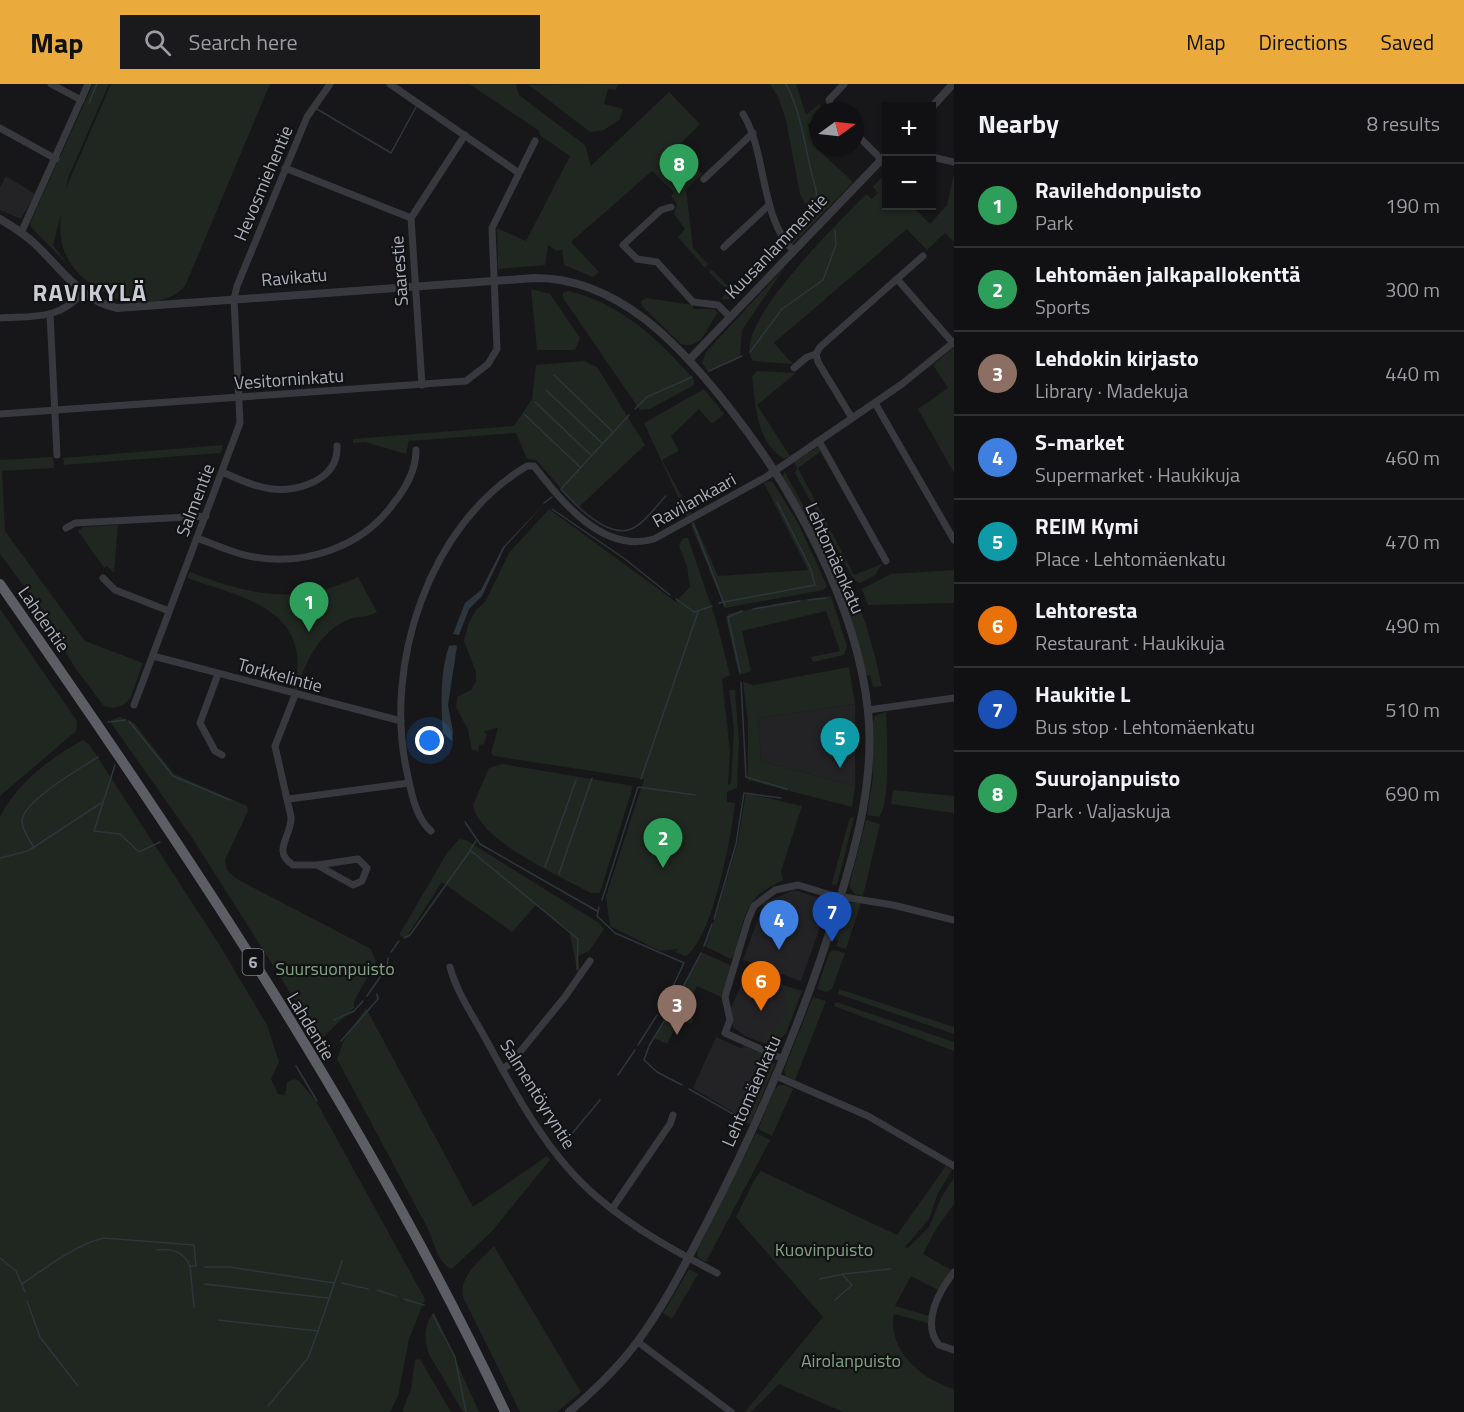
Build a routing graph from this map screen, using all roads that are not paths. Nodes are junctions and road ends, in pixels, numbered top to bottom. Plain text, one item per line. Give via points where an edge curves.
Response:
1 (51, 84) edge
2 (88, 84) edge
3 (330, 84) edge
4 (390, 84) edge
5 (844, 84) edge
6 (953, 84) edge
7 (81, 100) junction
8 (830, 102) edge
9 (936, 103) edge
10 (743, 114) dead end
11 (0, 128) edge
12 (753, 133) junction
13 (465, 135) junction
14 (536, 141) dead end
15 (864, 141) edge
16 (882, 156) edge
17 (936, 158) edge
18 (56, 159) junction
19 (882, 160) edge
20 (954, 162) edge
21 (285, 168) junction
22 (519, 173) junction
23 (704, 179) dead end
24 (769, 205) junction
25 (671, 207) dead end
26 (411, 218) junction
27 (0, 219) edge
28 (21, 233) junction
29 (724, 247) dead end
30 (794, 251) junction
31 (923, 256) dead end
32 (897, 279) junction
33 (494, 280) junction
34 (415, 285) junction
35 (602, 291) joint
36 (82, 292) junction
37 (234, 298) junction
38 (50, 314) junction
39 (730, 317) junction
40 (0, 318) edge
41 (954, 342) edge
42 (816, 354) junction
43 (689, 360) junction
44 (794, 368) dead end
45 (422, 385) junction
46 (241, 398) junction
47 (875, 403) junction
48 (54, 410) junction
49 (0, 414) edge
50 (852, 418) junction
51 (819, 441) junction
52 (338, 446) dead end
53 (416, 450) dead end
54 (57, 455) dead end
55 (774, 471) junction
56 (222, 472) junction
57 (206, 516) junction
58 (66, 528) dead end
59 (197, 538) junction
60 (954, 540) edge
61 (886, 561) dead end
62 (103, 578) dead end
63 (0, 584) edge
64 (169, 611) junction
65 (153, 656) junction
66 (218, 674) junction
67 (295, 695) junction
68 (954, 698) edge
69 (134, 705) dead end
70 (868, 710) junction
71 (400, 720) junction
72 (222, 755) dead end
73 (409, 783) junction
74 (289, 799) junction
75 (430, 831) dead end
76 (317, 866) junction
77 (840, 896) junction
78 (954, 920) edge
79 (590, 961) dead end
80 (450, 967) dead end
81 (783, 1059) junction
82 (502, 1069) junction
83 (776, 1076) junction
84 (673, 1115) dead end
85 (954, 1166) edge
86 (612, 1209) junction
87 (688, 1257) junction
88 (954, 1272) edge
89 (717, 1273) dead end
90 (638, 1341) junction
91 (954, 1350) edge
92 (505, 1412) edge
93 (569, 1412) edge
94 (731, 1412) edge

1 - 7 street
2 - 7 street
3 - 21 street, Hevosmiehentie via 307,117
4 - 13 street
5 - 8 street
6 - 9 street
7 - 18 street
10 - 12 street
11 - 18 street
12 - 23 street
12 - 24 street
13 - 22 street
13 - 26 street, Saarestie
14 - 22 street, Vesitorninkatu
15 - 16 street
17 - 20 street
18 - 28 street
19 - 30 street, Kuusanlammentie
21 - 26 street
21 - 37 street, Hevosmiehentie
22 - 33 street, Vesitorninkatu via 492,228
24 - 29 street
24 - 30 street via 786,243
25 - 39 street via 661,210 623,245 637,259 657,261 693,302 718,305
26 - 34 street, Saarestie
27 - 28 street, Ravikatu
28 - 36 street, Ravikatu
30 - 39 street, Kuusanlammentie
31 - 32 street
32 - 41 street
32 - 42 street
33 - 34 street, Ravikatu
33 - 35 street, Ravikatu via 554,279
33 - 45 street, Vesitorninkatu via 496,354 466,381
34 - 37 street, Ravikatu
34 - 45 street, Saarestie
35 - 43 street, Lehtomäenkatu via 638,314
36 - 37 street, Ravikatu via 99,303 124,308
36 - 38 street via 68,308
37 - 46 street, Salmentie
38 - 40 street
38 - 48 street
39 - 43 street, Kuusanlammentie
41 - 47 street
42 - 44 street
42 - 50 street
43 - 55 street, Lehtomäenkatu
45 - 46 street, Vesitorninkatu
46 - 48 street, Vesitorninkatu
46 - 56 street, Salmentie via 240,423
47 - 50 street
47 - 60 street
48 - 49 street, Vesitorninkatu
48 - 54 street
50 - 51 street
51 - 55 street
51 - 61 street
52 - 56 street via 334,467 318,479 292,489 263,487
53 - 59 street via 411,475 390,508 364,533 334,549 302,558 270,559
55 - 70 street, Lehtomäenkatu via 833,585 852,639
55 - 71 street, Ravilankaari via 661,537 633,543 610,537 585,520 534,466 522,469 471,516 430,580 406,654
56 - 57 street, Salmentie
57 - 58 street via 75,523
57 - 59 street, Salmentie
59 - 64 street, Salmentie
62 - 64 street via 115,590
63 - 92 highway, Lahdentie / 6 via 160,817 337,1099 438,1280
64 - 65 street, Salmentie
65 - 66 street, Torkkelintie
65 - 69 street, Salmentie
66 - 67 street, Torkkelintie
66 - 72 street via 200,723 215,751
67 - 71 street, Torkkelintie
67 - 74 street via 275,746
68 - 70 street
70 - 77 street, Lehtomäenkatu via 866,794
71 - 73 street, Ravilankaari
73 - 74 street
73 - 75 street, Ravilankaari
74 - 76 street via 292,823 282,847 283,855 293,865
76 - 76 street via 357,885 367,868 358,859
77 - 78 street
77 - 81 street, Lehtomäenkatu via 809,994
77 - 81 street via 793,885 775,890 754,906 725,997 730,1020 725,1033
79 - 82 street via 564,998
80 - 82 street, Salmentöyryntie
81 - 83 street, Lehtomäenkatu
82 - 86 street, Salmentöyryntie via 562,1160
83 - 85 street via 868,1116
83 - 87 street, Lehtomäenkatu via 750,1137
84 - 86 street
86 - 87 street, Salmentöyryntie
87 - 89 street, Salmentöyryntie
87 - 90 street, Lehtomäenkatu
88 - 91 street via 937,1300 931,1327 939,1345
90 - 93 street, Lehtomäenkatu
90 - 94 street

